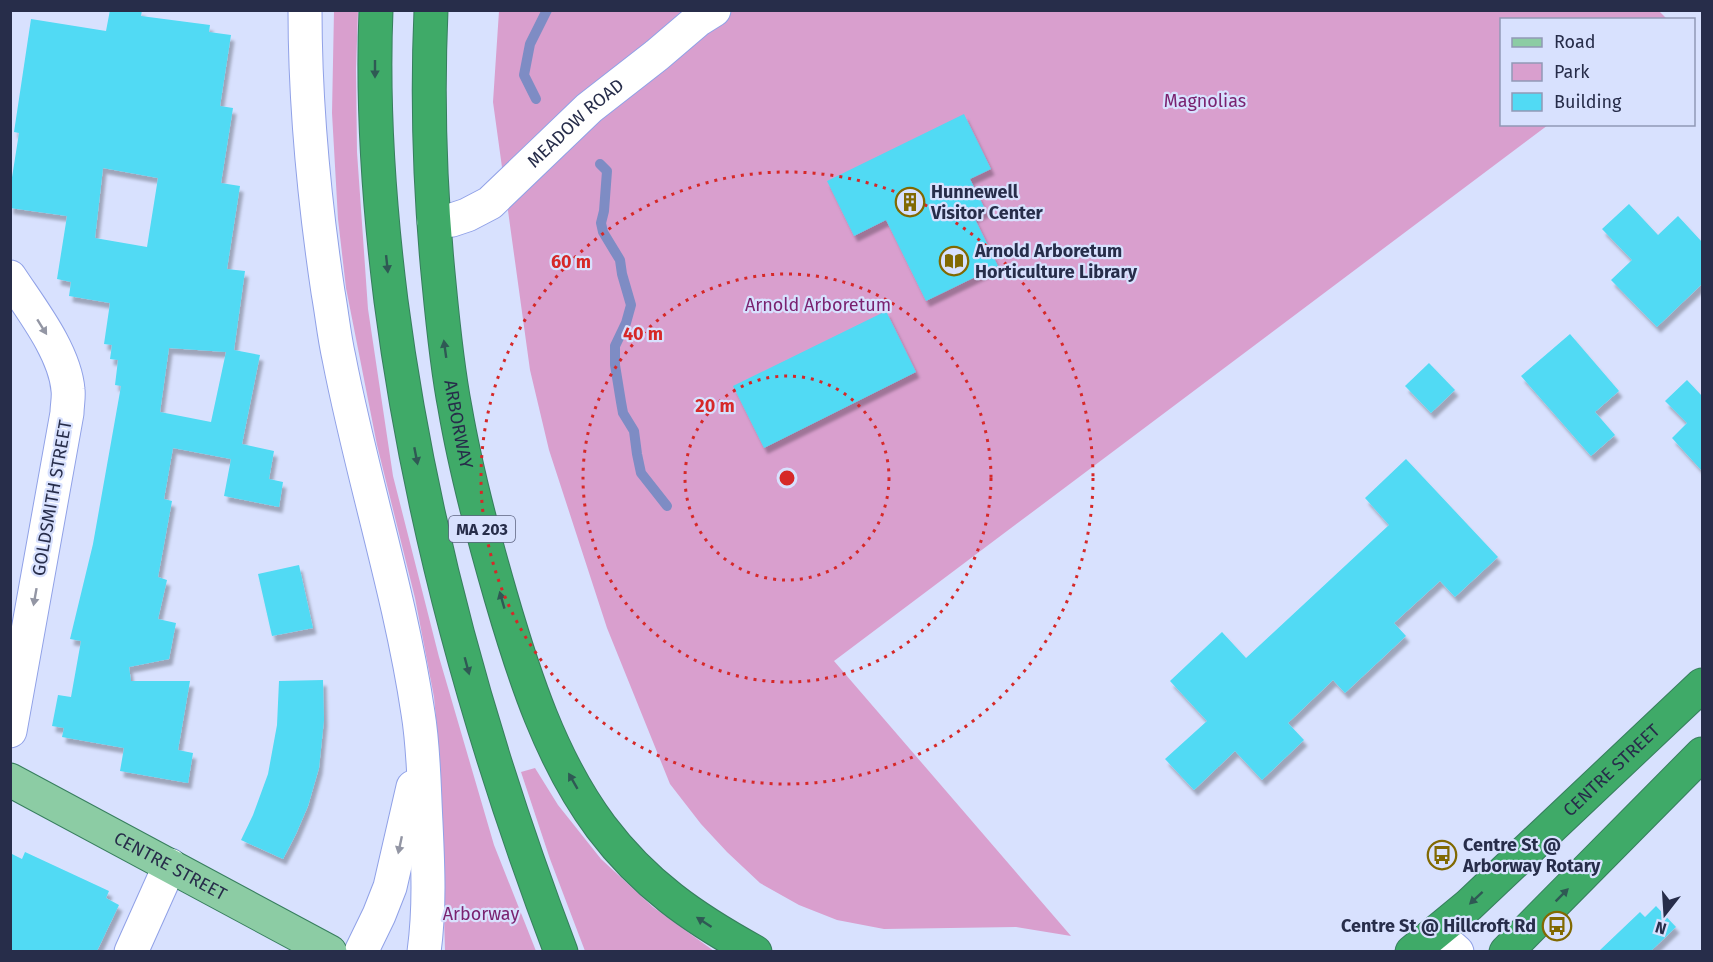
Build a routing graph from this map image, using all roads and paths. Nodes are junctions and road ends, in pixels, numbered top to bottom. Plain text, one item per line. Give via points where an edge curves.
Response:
1 (304, 10) edge
2 (376, 10) edge
3 (430, 10) edge
4 (714, 10) edge
5 (434, 222) junction
6 (10, 277) edge
7 (1702, 685) edge
8 (10, 731) edge
9 (422, 747) junction
10 (1702, 754) edge
11 (10, 780) edge
12 (170, 865) junction
13 (1435, 945) edge
14 (132, 951) edge
15 (330, 951) edge
16 (361, 951) edge
17 (424, 951) edge
18 (561, 951) edge
19 (755, 951) edge
20 (1506, 951) edge

1 - 9 street via 308,124 338,357 405,642
2 -> 18 highway, MA 203 via 376,119 383,234 413,441 440,565 476,698 524,851
3 - 5 highway, ARBORWAY / MA 203
4 - 5 street, MEADOW ROAD via 589,108 482,209
19 -> 5 highway, ARBORWAY / MA 203 via 688,912 632,863 588,808 550,736 510,629 466,464 445,345
6 -> 8 street, GOLDSMITH STREET via 56,348 68,390
7 -> 13 highway, CENTRE STREET via 1469,905
9 -> 16 street via 390,887
9 - 17 street via 429,893
20 -> 10 highway
11 - 12 main road, CENTRE STREET
12 - 14 street
12 - 15 main road, CENTRE STREET

